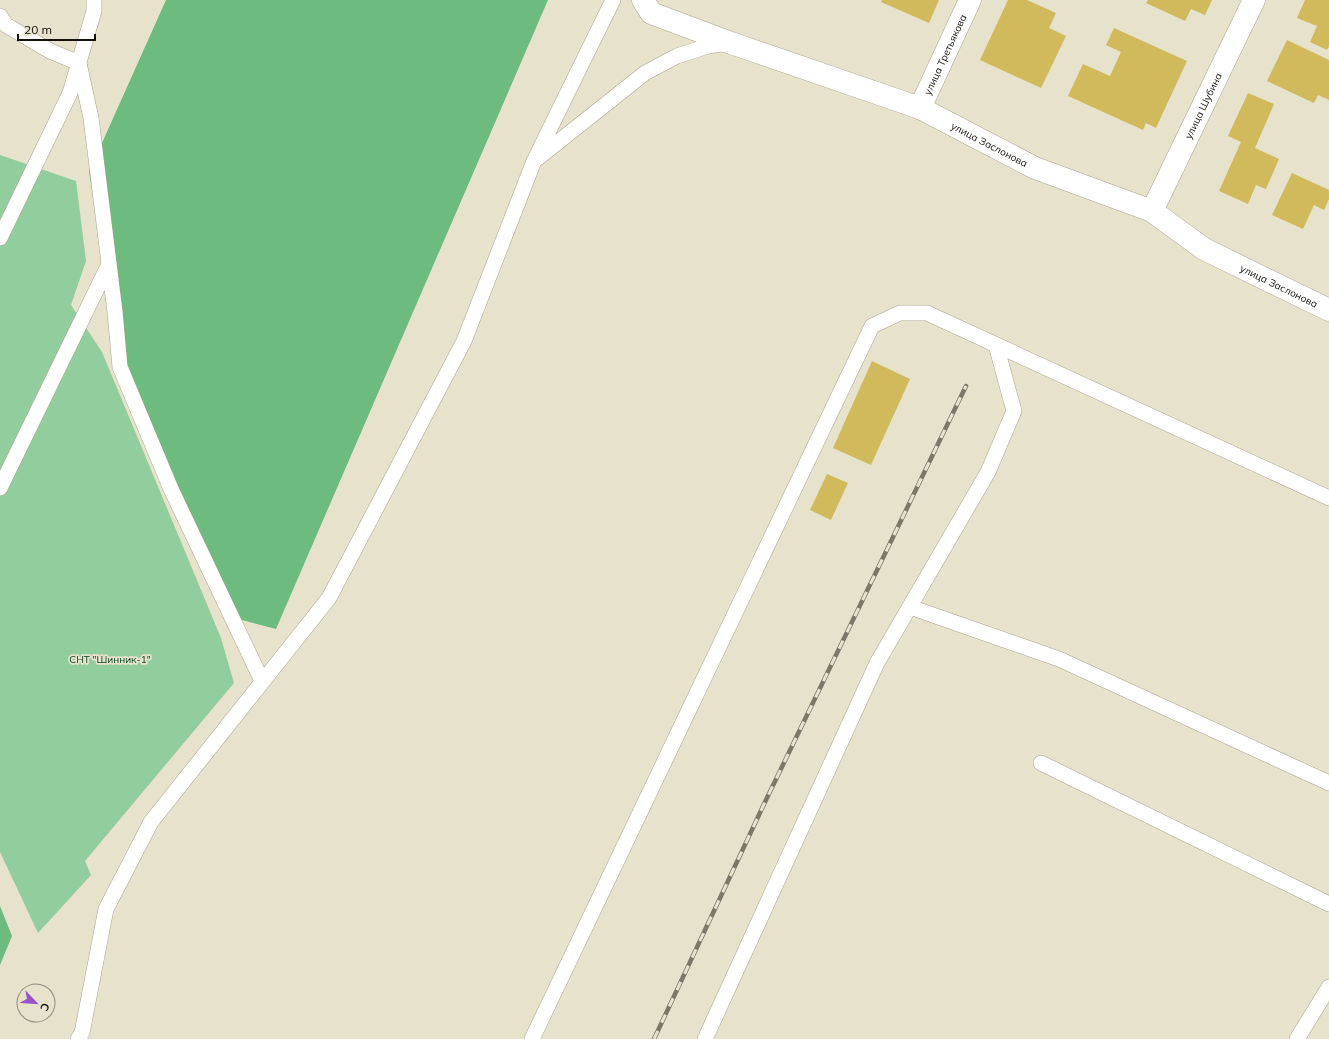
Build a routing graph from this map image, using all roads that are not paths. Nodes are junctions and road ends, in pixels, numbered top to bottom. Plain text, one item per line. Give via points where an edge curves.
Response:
1 (94, 0) edge
2 (613, 0) edge
3 (643, 0) edge
4 (970, 0) edge
5 (1254, 0) edge
6 (2, 24) edge
7 (731, 43) junction
8 (79, 62) junction
9 (920, 108) junction
10 (534, 161) junction
11 (1152, 211) junction
12 (0, 238) edge
13 (109, 264) junction
14 (1329, 310) edge
15 (996, 345) junction
16 (0, 488) edge
17 (1329, 498) edge
18 (910, 607) junction
19 (262, 681) junction
20 (1041, 763) dead end
21 (1329, 783) edge
22 (1329, 904) edge
23 (1329, 987) edge
24 (78, 1039) edge
25 (532, 1039) edge
26 (705, 1039) edge
27 (1297, 1039) edge

1 - 8 lane via 94,11
2 - 10 lane
3 - 7 street, улица Заслонова via 651,13
4 - 9 street, улица Третьякова
5 - 11 street, улица Шубина
6 - 8 lane via 50,51
7 - 9 street, улица Заслонова
7 - 10 lane via 708,46 677,56 645,73
8 - 12 lane via 70,93
8 - 13 lane via 91,118
9 - 11 street, улица Заслонова via 1035,168
10 - 19 lane via 464,341 407,450 329,598
11 - 14 street, улица Заслонова via 1204,249
13 - 16 lane
13 - 19 lane via 120,367 171,488
15 - 17 lane
15 - 18 lane via 1014,412 988,472
15 - 25 lane via 927,313 900,313 872,326
18 - 21 lane via 1059,659
18 - 26 lane via 877,663
19 - 24 lane via 151,822 106,908 82,1033
20 - 22 lane
23 - 27 lane

